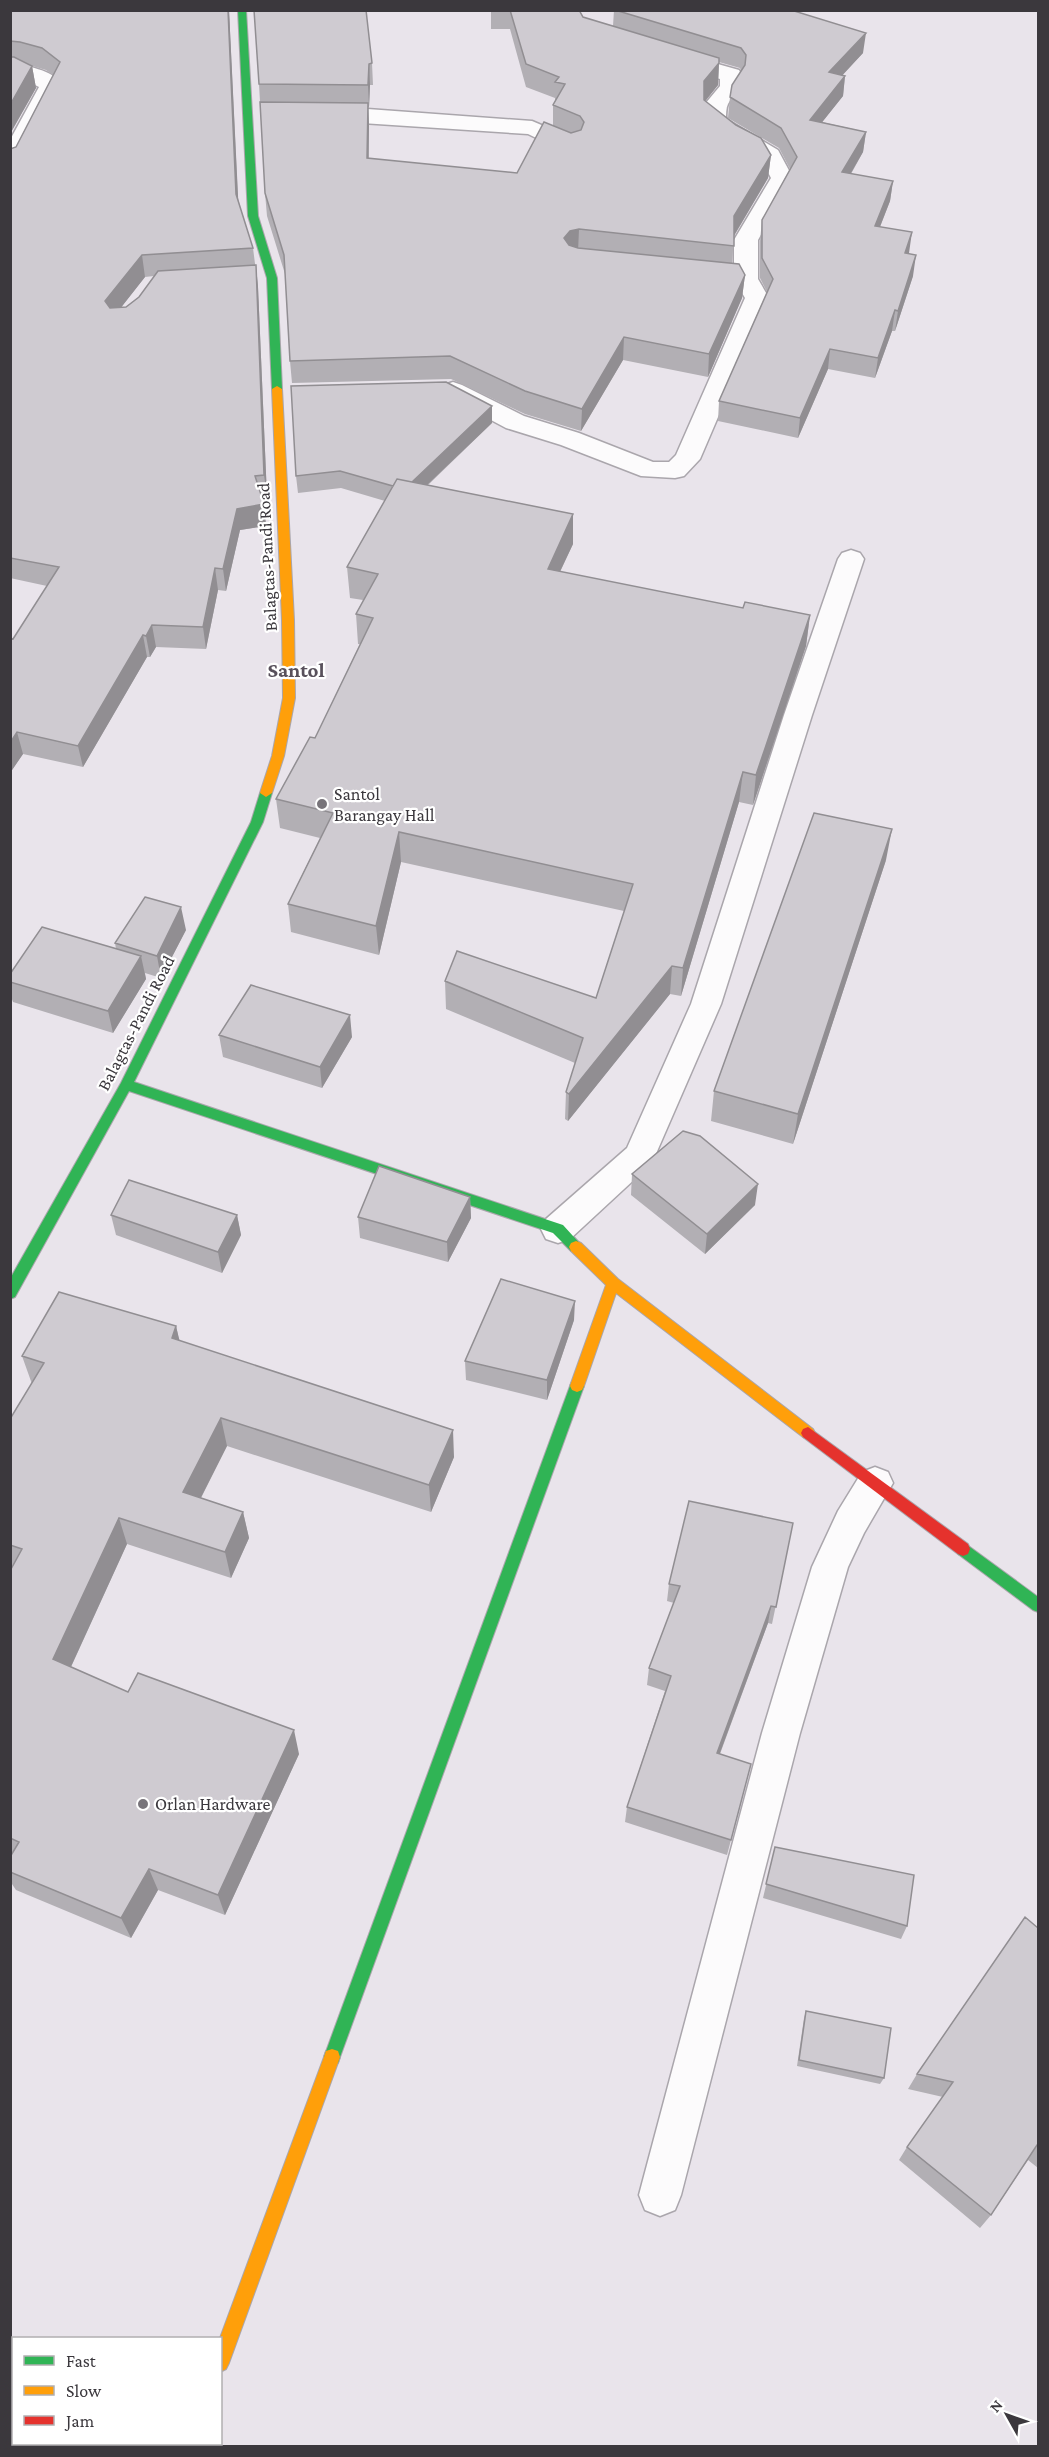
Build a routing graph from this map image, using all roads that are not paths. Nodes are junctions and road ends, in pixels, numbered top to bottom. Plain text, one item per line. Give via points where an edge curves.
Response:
1 (242, 10) edge
2 (657, 52) edge
3 (10, 70) edge
4 (247, 115) junction
5 (271, 115) edge
6 (306, 115) edge
7 (571, 146) edge
8 (10, 163) edge
9 (428, 390) edge
10 (851, 560) dead end
11 (126, 1085) junction
12 (558, 1229) junction
13 (614, 1283) junction
14 (10, 1293) edge
15 (875, 1483) junction
16 (1038, 1605) edge
17 (660, 2195) dead end
18 (222, 2358) edge

1 - 4 main road, Balagtas-Pandi Road
2 - 9 street via 731,75 731,87 716,104 715,121 770,156 782,178 746,240 735,278 758,298 687,459 675,470 650,470 515,422 451,389
3 - 8 street via 23,71 51,84
4 - 5 street
4 - 11 main road, Balagtas-Pandi Road via 260,279 289,393 290,698 278,756 257,822
6 - 7 street via 532,128
10 - 12 street via 706,1004 639,1156
11 - 12 main road
11 - 14 main road, Balagtas-Pandi Road
12 - 13 main road
13 - 15 main road
13 - 18 main road
15 - 16 main road
15 - 17 street via 830,1567 781,1733

